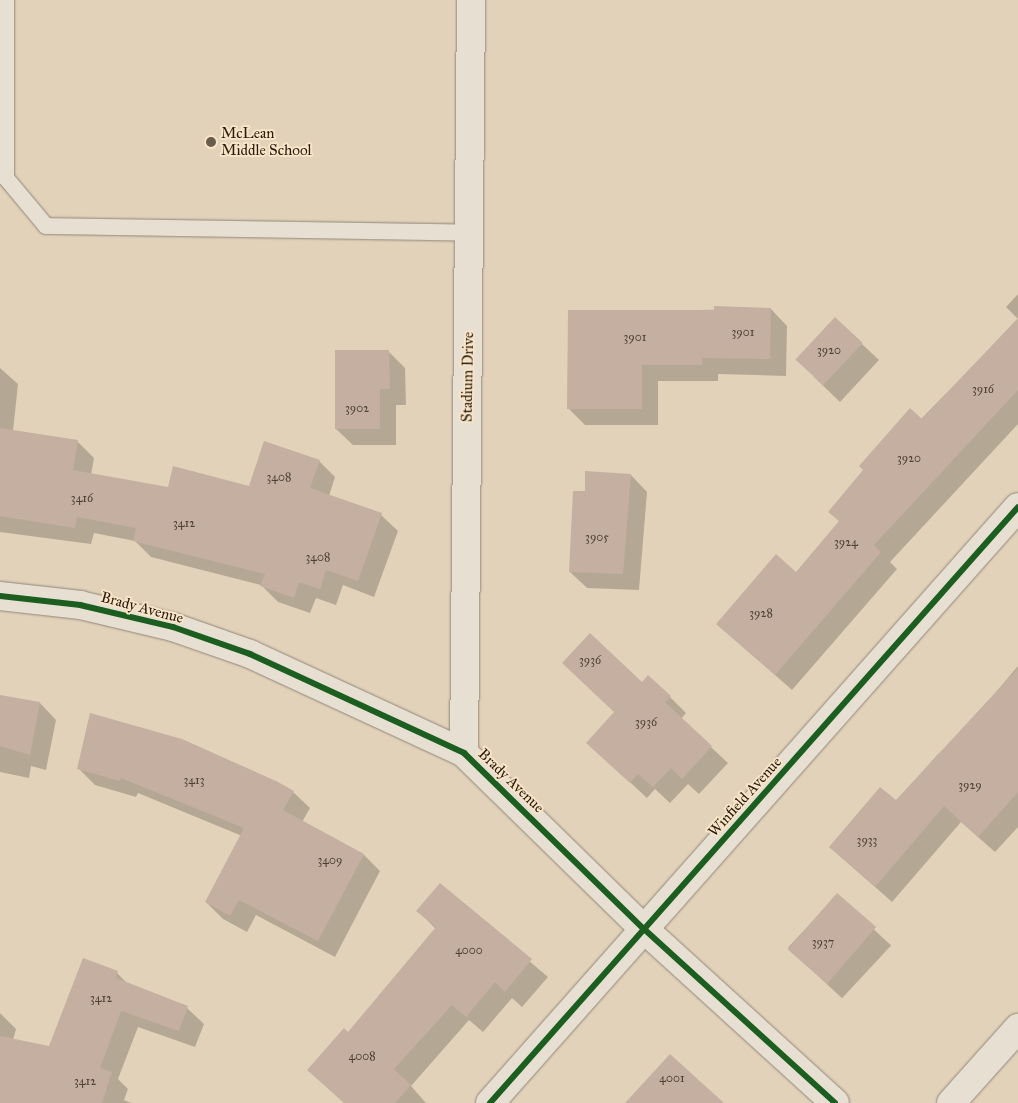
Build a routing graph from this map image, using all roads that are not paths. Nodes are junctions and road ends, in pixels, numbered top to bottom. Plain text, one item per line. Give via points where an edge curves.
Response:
1 (6, 0) edge
2 (471, 0) edge
3 (469, 233) junction
4 (1018, 507) edge
5 (0, 596) edge
6 (464, 754) junction
7 (644, 929) junction
8 (1018, 1028) edge
9 (490, 1103) edge
10 (835, 1103) edge
11 (951, 1103) edge

1 - 3 lane via 6,178 46,226
2 - 3 street, Stadium Drive
3 - 6 street, Stadium Drive
4 - 7 street, Winfield Avenue
5 - 6 street, Brady Avenue via 80,605 174,627 250,654
6 - 7 street, Brady Avenue
7 - 9 street, Winfield Avenue
7 - 10 street, Brady Avenue
8 - 11 street

